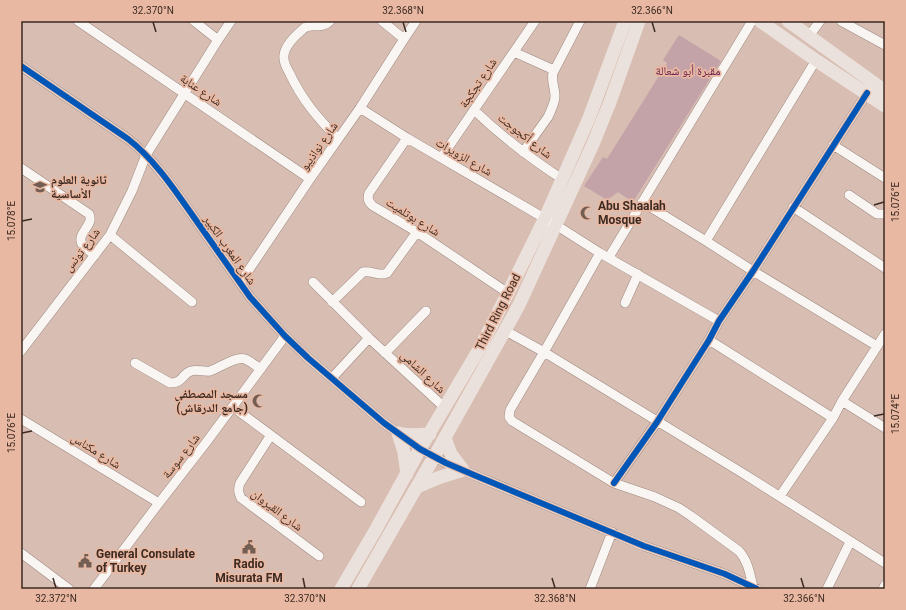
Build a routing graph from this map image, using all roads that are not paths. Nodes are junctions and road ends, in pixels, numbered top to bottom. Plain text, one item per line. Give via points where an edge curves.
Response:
1 (78, 21) edge
2 (194, 21) edge
3 (231, 21) edge
4 (330, 21) edge
5 (382, 21) edge
6 (416, 21) edge
7 (535, 21) edge
8 (580, 21) edge
9 (625, 21) edge
10 (639, 21) edge
11 (752, 21) edge
12 (760, 21) edge
13 (788, 21) edge
14 (820, 21) edge
15 (841, 21) edge
16 (809, 36) junction
17 (404, 39) junction
18 (218, 40) junction
19 (885, 45) edge
20 (514, 52) junction
21 (817, 61) junction
22 (21, 66) edge
23 (554, 70) junction
24 (885, 91) edge
25 (867, 93) junction
26 (184, 94) junction
27 (885, 106) edge
28 (360, 108) junction
29 (474, 110) junction
30 (407, 138) junction
31 (338, 139) junction
32 (833, 145) junction
33 (523, 152) junction
34 (146, 155) junction
35 (441, 158) junction
36 (21, 168) edge
37 (885, 178) edge
38 (310, 179) junction
39 (562, 179) junction
40 (849, 196) dead end
41 (642, 202) junction
42 (793, 208) junction
43 (885, 214) edge
44 (545, 218) junction
45 (556, 225) junction
46 (417, 232) junction
47 (110, 235) junction
48 (706, 241) junction
49 (600, 252) junction
50 (95, 254) junction
51 (609, 257) junction
52 (885, 268) edge
53 (753, 271) junction
54 (638, 274) junction
55 (313, 282) dead end
56 (240, 283) junction
57 (508, 293) junction
58 (192, 302) dead end
59 (332, 302) junction
60 (625, 303) dead end
61 (426, 311) dead end
62 (719, 321) junction
63 (504, 330) junction
64 (885, 334) edge
65 (285, 336) junction
66 (369, 338) junction
67 (709, 340) junction
68 (877, 346) junction
69 (21, 351) edge
70 (544, 352) junction
71 (385, 353) junction
72 (135, 364) dead end
73 (261, 369) junction
74 (332, 378) junction
75 (842, 401) junction
76 (233, 407) junction
77 (445, 408) junction
78 (833, 418) junction
79 (21, 419) edge
80 (657, 422) junction
81 (885, 428) edge
82 (398, 433) junction
83 (430, 434) junction
84 (272, 435) junction
85 (445, 438) junction
86 (420, 449) junction
87 (434, 457) junction
88 (463, 470) junction
89 (407, 474) junction
90 (614, 483) junction
91 (417, 487) junction
92 (780, 496) junction
93 (362, 502) dead end
94 (159, 503) junction
95 (612, 532) junction
96 (850, 542) junction
97 (21, 553) edge
98 (319, 556) dead end
99 (885, 563) edge
100 (885, 585) edge
101 (755, 588) edge
102 (69, 589) edge
103 (94, 589) edge
104 (341, 589) edge
105 (358, 589) edge
106 (590, 589) edge
107 (826, 589) edge
108 (883, 589) edge

1 - 26 street, شارع عنابة
2 - 18 street
3 - 18 street, شارع تونس
4 - 31 street via 324,25 302,29 286,48 283,56 289,73 305,101
5 - 17 street
6 - 17 street, شارع نواذيبو
7 - 20 street, شارع تجكجة
8 - 23 street
9 - 39 main road, Third Ring Road via 589,118
10 - 45 main road, Third Ring Road via 593,144
11 - 41 street
12 - 21 main road
13 - 16 main road
14 - 16 street
15 - 19 street
16 - 24 main road
17 - 28 street, شارع نواذيبو
18 - 26 street, شارع تونس
20 - 23 street
20 - 29 street, شارع تجكجة
21 - 25 main road
21 - 48 street
22 - 34 street, شارع المغرب الكبير
23 - 33 street via 554,104 548,117
25 - 27 main road
25 - 32 street
26 - 34 street, شارع تونس
26 - 38 street, شارع عنابة
28 - 30 street, شارع الزويرات
28 - 31 street, شارع نواذيبو
29 - 33 street, شارع أكجوجت
29 - 35 street, شارع تجكجة
30 - 35 street, شارع الزويرات
30 - 46 street, شارع بوتلميت via 373,187 368,199 370,204
31 - 38 street, شارع نواذيبو
32 - 37 street
32 - 42 street
33 - 39 street, شارع أكجوجت
34 - 47 street, شارع تونس via 132,191
34 - 56 street, شارع المغرب الكبير via 165,177
35 - 44 street, شارع الزويرات
36 - 50 street via 89,214 91,220 81,237 81,242
38 - 56 street, شارع نواذيبو
39 - 44 main road, Third Ring Road
40 - 43 street via 877,214
41 - 48 street
41 - 51 street
42 - 52 street
42 - 53 street
44 - 45 street, شارع الزويرات
44 - 57 main road, Third Ring Road
45 - 49 street, شارع الزويرات
45 - 63 main road, Third Ring Road via 519,305
46 - 57 street, شارع بوتلميت
46 - 59 street via 387,273 381,275 363,272
47 - 50 street, شارع تونس
47 - 58 street
48 - 53 street
49 - 51 street, شارع الزويرات
49 - 70 street
50 - 69 street, شارع تونس
51 - 54 street, شارع الزويرات
53 - 62 street
53 - 68 street
54 - 60 street
54 - 62 street, شارع الزويرات
55 - 59 street, شارع الشامي
56 - 65 street, شارع المغرب الكبير
57 - 77 main road, Third Ring Road via 482,346
59 - 66 street, شارع الشامي
61 - 71 street, شارع الشامي
62 - 67 street
63 - 70 street
63 - 85 main road, Third Ring Road
64 - 68 street
65 - 73 street, شارع سوسة
65 - 74 street, شارع المغرب الكبير
66 - 71 street, شارع الشامي
66 - 74 street
67 - 78 street
67 - 80 street
68 - 75 street
70 - 80 street
70 - 90 street via 510,410 509,416 512,421
71 - 77 street, شارع الشامي
72 - 73 street via 170,383 176,383 192,371 204,372 239,359 246,359
73 - 76 street, شارع سوسة
74 - 82 street, شارع المغرب الكبير
75 - 78 street
75 - 81 street
76 - 84 street
76 - 94 street, شارع سوسة
77 - 83 main road, Third Ring Road
78 - 92 street
79 - 94 street, شارع مكناس
80 - 90 street
80 - 92 street
82 - 83 main road via 414,436
82 - 86 street, شارع المغرب الكبير
82 - 89 main road
83 - 86 main road, Third Ring Road
84 - 93 street
84 - 98 street, شارع القيروان via 240,483 238,492 241,498
85 - 87 main road, Third Ring Road
85 - 88 main road via 451,454
86 - 87 street, شارع المغرب الكبير
86 - 89 main road, Third Ring Road
87 - 88 street, شارع المغرب الكبير
87 - 91 main road, Third Ring Road
88 - 91 main road
88 - 95 street, شارع المغرب الكبير
89 - 104 main road, Third Ring Road
90 - 101 street via 668,503 718,535 739,551 748,566
91 - 105 main road, Third Ring Road
92 - 96 street
94 - 103 street, شارع سوسة
95 - 101 street, شارع المغرب الكبير via 725,574
95 - 106 street
96 - 99 street
96 - 107 street
97 - 102 street
100 - 108 street

